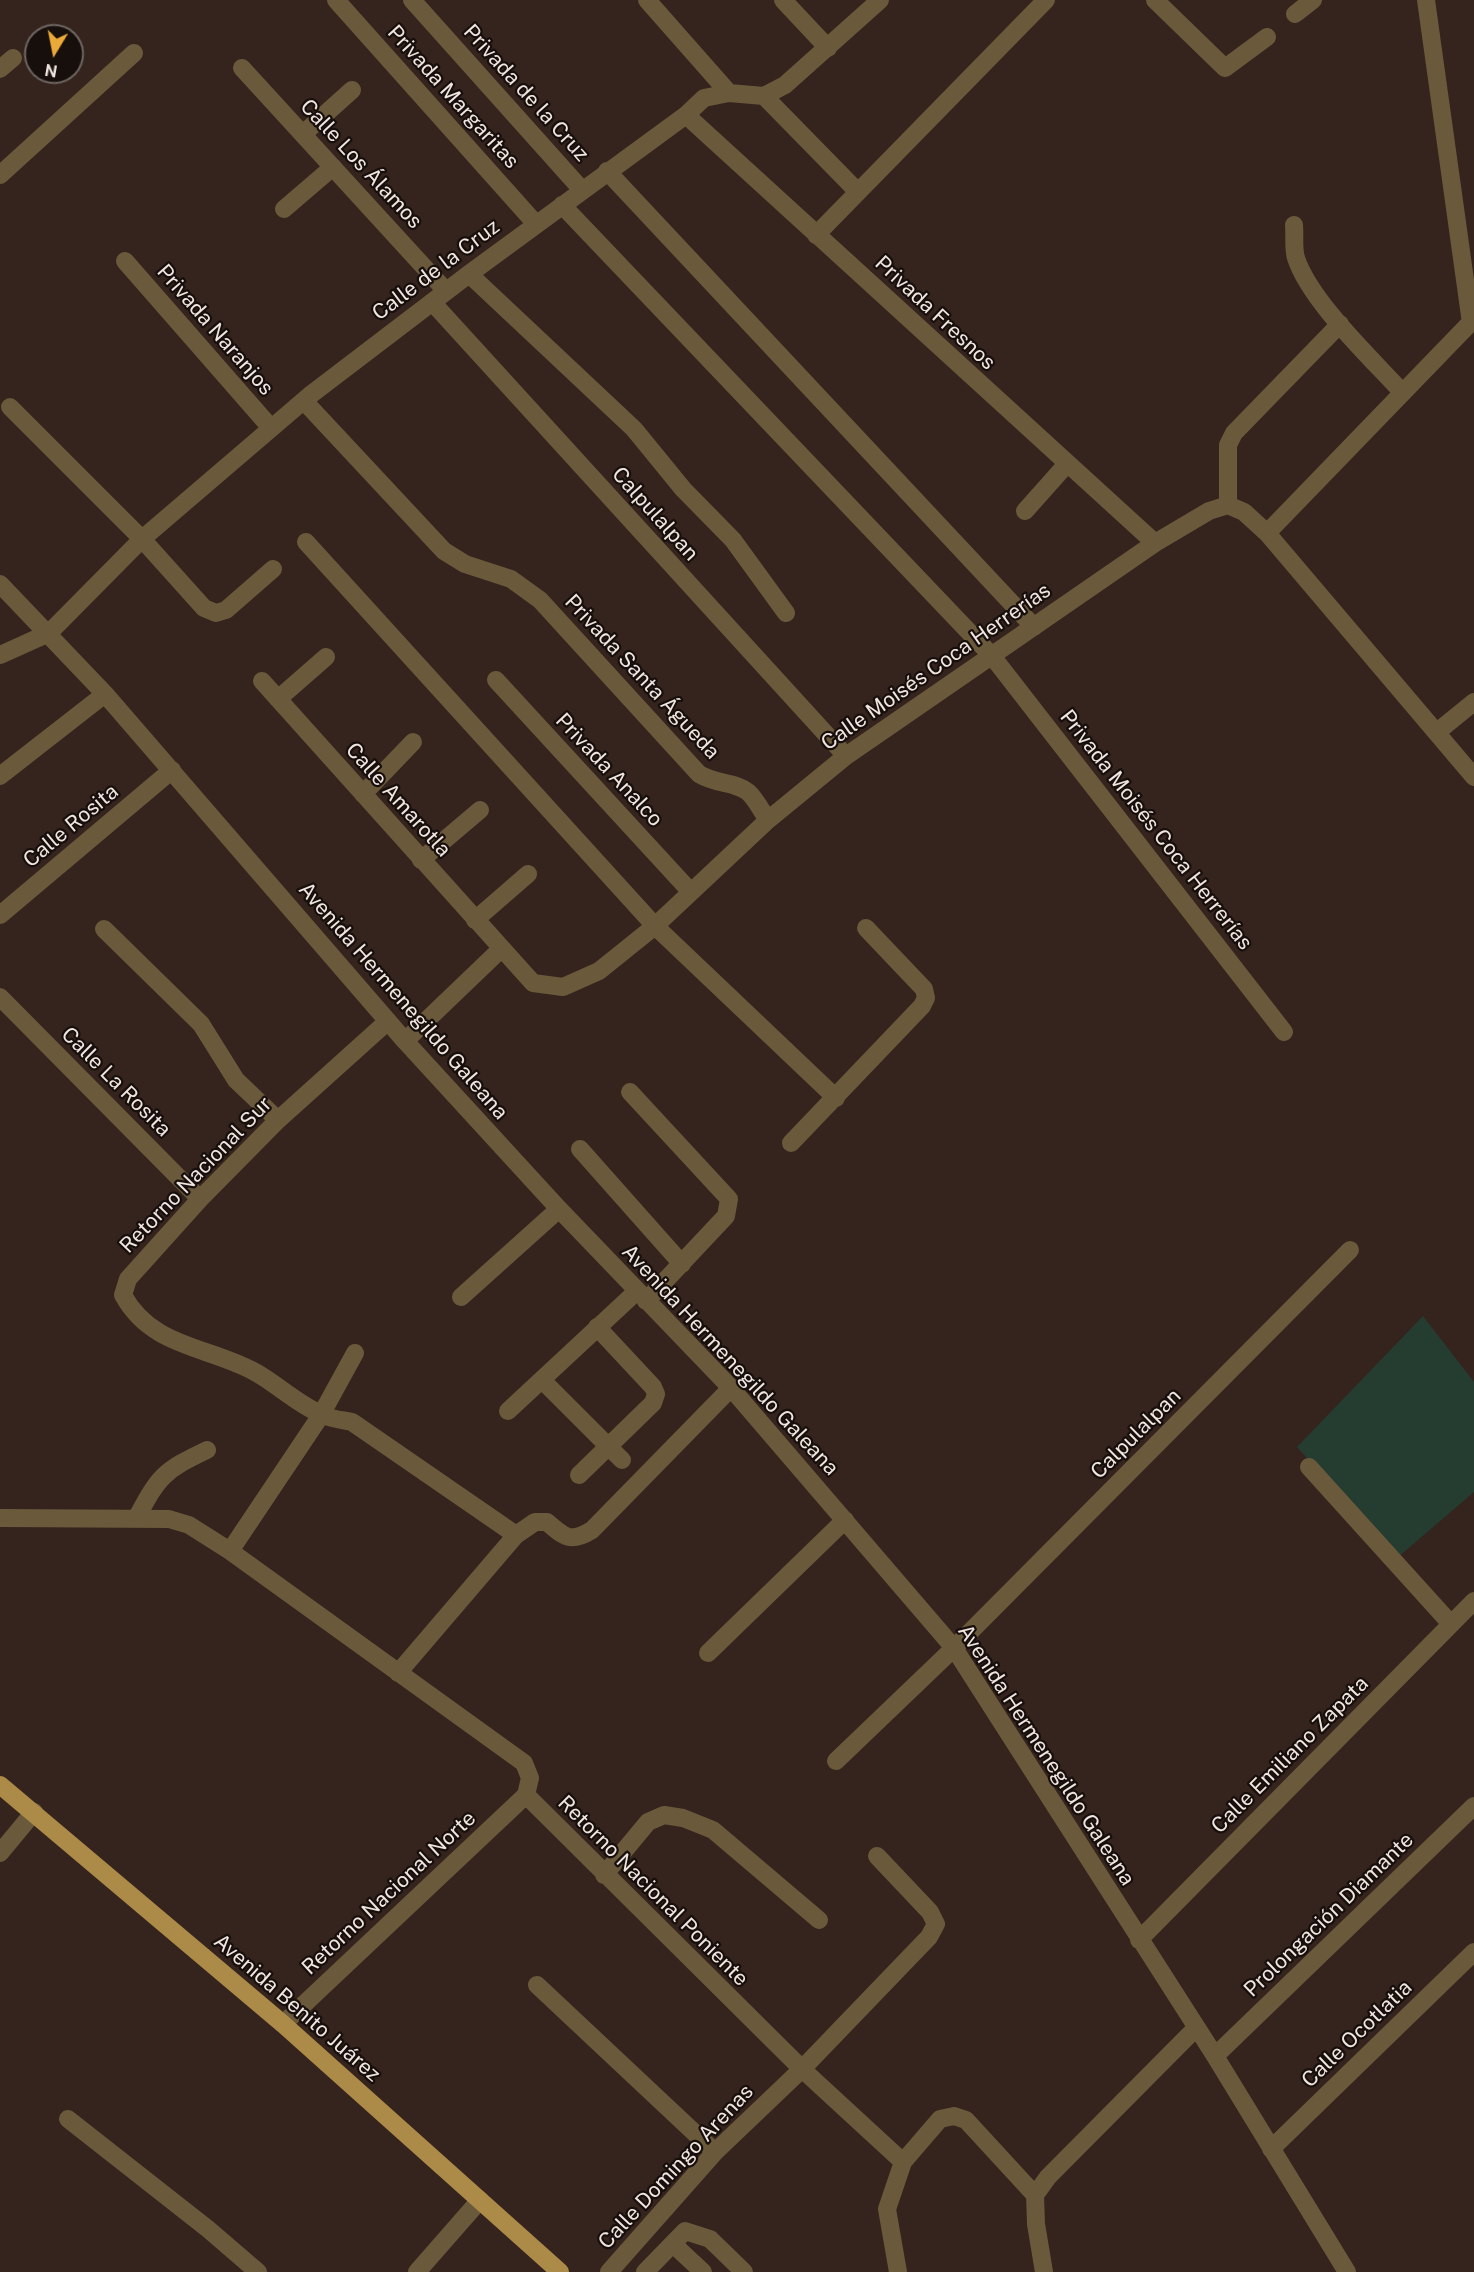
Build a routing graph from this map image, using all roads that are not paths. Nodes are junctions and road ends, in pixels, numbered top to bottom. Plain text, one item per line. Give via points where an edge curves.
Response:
1 (336, 0) edge
2 (412, 0) edge
3 (647, 0) edge
4 (783, 0) edge
5 (880, 0) edge
6 (1046, 0) edge
7 (1155, 0) edge
8 (1312, 0) edge
9 (1426, 0) edge
10 (1295, 14) dead end
11 (1267, 37) dead end
12 (828, 48) junction
13 (134, 53) dead end
14 (242, 68) dead end
15 (352, 90) dead end
16 (729, 93) junction
17 (764, 96) junction
18 (686, 115) junction
19 (303, 134) junction
20 (333, 167) junction
21 (607, 171) junction
22 (0, 175) edge
23 (582, 190) junction
24 (858, 192) junction
25 (562, 205) junction
26 (284, 208) dead end
27 (536, 224) junction
28 (1294, 225) dead end
29 (816, 235) junction
30 (125, 261) dead end
31 (469, 274) junction
32 (439, 296) junction
33 (1472, 321) edge
34 (1340, 324) junction
35 (1402, 392) junction
36 (304, 400) junction
37 (10, 407) dead end
38 (271, 429) junction
39 (1066, 465) junction
40 (1228, 505) junction
41 (1025, 511) dead end
42 (1267, 533) junction
43 (142, 539) junction
44 (306, 542) dead end
45 (1155, 543) junction
46 (273, 569) dead end
47 (0, 584) edge
48 (786, 613) dead end
49 (1034, 627) junction
50 (49, 633) junction
51 (0, 655) edge
52 (992, 656) junction
53 (326, 657) dead end
54 (496, 680) dead end
55 (262, 681) dead end
56 (105, 694) junction
57 (278, 699) junction
58 (1474, 702) edge
59 (1437, 732) junction
60 (414, 742) dead end
61 (846, 756) junction
62 (172, 770) junction
63 (0, 776) edge
64 (1474, 777) edge
65 (363, 794) junction
66 (480, 810) dead end
67 (768, 820) junction
68 (421, 860) junction
69 (528, 874) dead end
70 (690, 891) junction
71 (0, 915) edge
72 (475, 921) junction
73 (655, 926) junction
74 (866, 928) dead end
75 (104, 929) dead end
76 (501, 949) junction
77 (0, 997) edge
78 (388, 1020) junction
79 (1284, 1032) dead end
80 (405, 1041) junction
81 (630, 1092) dead end
82 (836, 1098) junction
83 (278, 1120) junction
84 (791, 1143) dead end
85 (580, 1149) dead end
86 (200, 1199) junction
87 (560, 1209) junction
88 (1350, 1250) dead end
89 (682, 1264) junction
90 (642, 1296) junction
91 (461, 1297) dead end
92 (597, 1327) junction
93 (355, 1353) dead end
94 (542, 1380) junction
95 (731, 1388) junction
96 (508, 1411) dead end
97 (321, 1415) junction
98 (610, 1447) junction
99 (207, 1450) dead end
100 (622, 1460) dead end
101 (1309, 1467) dead end
102 (579, 1475) dead end
103 (0, 1518) edge
104 (136, 1519) junction
105 (845, 1520) junction
106 (516, 1535) junction
107 (230, 1551) junction
108 (1474, 1601) edge
109 (1451, 1624) junction
110 (954, 1648) junction
111 (708, 1653) dead end
112 (398, 1673) junction
113 (836, 1761) dead end
114 (0, 1785) edge
115 (526, 1795) junction
116 (1474, 1806) edge
117 (34, 1812) junction
118 (0, 1853) edge
119 (877, 1856) dead end
120 (604, 1875) junction
121 (819, 1920) dead end
122 (1139, 1941) junction
123 (1474, 1952) edge
124 (537, 1984) dead end
125 (283, 2024) junction
126 (1196, 2028) junction
127 (1215, 2056) junction
128 (802, 2069) junction
129 (68, 2119) dead end
130 (1271, 2149) junction
131 (716, 2152) junction
132 (903, 2162) junction
133 (1035, 2195) junction
134 (480, 2200) junction
135 (672, 2244) junction
136 (258, 2272) edge
137 (417, 2272) edge
138 (560, 2272) edge
139 (609, 2272) edge
140 (645, 2272) edge
141 (703, 2272) edge
142 (744, 2272) edge
143 (898, 2272) edge
144 (1044, 2272) edge
145 (1347, 2272) edge

1 - 27 street, Privada Margaritas
2 - 23 street, Privada de la Cruz
3 - 16 street
4 - 12 street
5 - 12 street
6 - 24 street
7 - 11 street via 1225,68
8 - 10 street
9 - 33 street
12 - 17 street via 785,85
13 - 22 street
14 - 19 street, Calle Los Álamos
15 - 19 street
16 - 17 street, Calle de la Cruz
16 - 18 street, Calle de la Cruz via 704,98
17 - 24 street
18 - 21 street, Calle de la Cruz
18 - 29 street, Privada Fresnos
19 - 20 street, Calle Los Álamos
20 - 26 street
20 - 32 street, Calle Los Álamos
21 - 23 street, Calle de la Cruz
21 - 49 street
23 - 25 street, Calle de la Cruz
24 - 29 street
25 - 27 street, Calle de la Cruz
25 - 52 street, Privada Moisés Coca Herrerías
27 - 31 street, Calle de la Cruz
28 - 34 street via 1296,256 1305,279
29 - 39 street, Privada Fresnos
30 - 38 street, Privada Naranjos
31 - 32 street, Calle de la Cruz
31 - 48 street via 634,429 683,489 733,540
32 - 36 street, Calle de la Cruz
32 - 61 street, Calpulalpan
33 - 35 street
34 - 35 street
34 - 40 street via 1233,433 1228,446
35 - 42 street
36 - 38 street, Calle de la Cruz
36 - 67 street, Privada Santa Águeda via 444,551 465,564 511,579 540,600 699,774 713,783 732,784 749,793
37 - 43 street
38 - 43 street, Calle de la Cruz
39 - 41 street
39 - 45 street, Privada Fresnos
40 - 42 street via 1244,512
40 - 45 street, Calle Moisés Coca Herrerías via 1209,511
42 - 59 street
43 - 46 street via 204,608 216,613 226,610
43 - 50 street, Calle de la Cruz
44 - 73 street
45 - 49 street, Calle Moisés Coca Herrerías
47 - 50 street, Avenida Hermenegildo Galeana
49 - 52 street, Calle Moisés Coca Herrerías
50 - 51 street
50 - 56 street, Avenida Hermenegildo Galeana
52 - 61 street, Calle Moisés Coca Herrerías
52 - 79 street, Privada Moisés Coca Herrerías
53 - 57 street
54 - 70 street, Privada Analco
55 - 57 street, Calle Amarotla
56 - 62 street, Avenida Hermenegildo Galeana
56 - 63 street
57 - 65 street, Calle Amarotla
58 - 59 street
59 - 64 street
60 - 65 street
61 - 67 street, Calle Moisés Coca Herrerías
62 - 71 street, Calle Rosita
62 - 78 street, Avenida Hermenegildo Galeana
65 - 68 street, Calle Amarotla
66 - 68 street
67 - 70 street, Calle Moisés Coca Herrerías
68 - 72 street, Calle Amarotla
69 - 72 street
70 - 73 street, Calle Moisés Coca Herrerías
72 - 76 street, Calle Amarotla
73 - 76 street, Calle Moisés Coca Herrerías via 598,971 563,987 533,983
73 - 82 street
74 - 82 street via 924,989 926,998
75 - 83 street via 201,1024 236,1080
76 - 80 street
77 - 86 street, Calle La Rosita
78 - 80 street, Avenida Hermenegildo Galeana
78 - 83 street, Retorno Nacional Sur
80 - 87 street, Avenida Hermenegildo Galeana
81 - 89 street via 729,1199 726,1216
82 - 84 street
83 - 86 street, Retorno Nacional Sur
85 - 89 street
86 - 97 street, Retorno Nacional Sur via 128,1279 123,1295 132,1311 186,1348 254,1371
87 - 90 street, Avenida Hermenegildo Galeana
87 - 91 street
88 - 110 street, Calpulalpan
89 - 90 street
90 - 92 street
90 - 95 street, Avenida Hermenegildo Galeana
92 - 94 street
92 - 98 street via 656,1394 653,1403
93 - 97 street
94 - 96 street
94 - 98 street
95 - 105 street, Avenida Hermenegildo Galeana
95 - 106 street via 592,1530 578,1539 563,1536 547,1522 535,1522
97 - 106 street, Retorno Nacional Sur via 352,1422 378,1438
97 - 107 street
98 - 100 street
98 - 102 street
99 - 104 street via 177,1465 156,1482
101 - 109 street
103 - 104 street, Retorno Nacional Poniente
104 - 107 street, Retorno Nacional Poniente via 170,1519 189,1525
105 - 110 street, Avenida Hermenegildo Galeana
105 - 111 street
106 - 112 street
107 - 112 street, Retorno Nacional Poniente
108 - 109 street, Calle Emiliano Zapata
109 - 122 street, Calle Emiliano Zapata
110 - 113 street, Calpulalpan
110 - 122 street, Avenida Hermenegildo Galeana
112 - 115 street, Retorno Nacional Poniente via 524,1763 530,1778
114 - 117 main road, Avenida Benito Juárez
115 - 120 street, Retorno Nacional Poniente
115 - 125 street, Retorno Nacional Norte
116 - 127 street, Prolongación Diamante
117 - 118 street
117 - 125 main road, Avenida Benito Juárez
119 - 128 street, Calle Domingo Arenas via 930,1912 936,1924 929,1936
120 - 121 street via 648,1822 664,1815 683,1818 713,1830
120 - 128 street, Retorno Nacional Poniente
122 - 126 street, Avenida Hermenegildo Galeana
123 - 130 street, Calle Ocotlatia
124 - 131 street
125 - 134 main road, Avenida Benito Juárez
126 - 127 street, Avenida Hermenegildo Galeana
126 - 133 street via 1048,2177
127 - 130 street, Avenida Hermenegildo Galeana
128 - 131 street, Calle Domingo Arenas
128 - 132 street, Retorno Nacional Poniente
129 - 136 street
130 - 145 street, Avenida Hermenegildo Galeana
131 - 139 street, Calle Domingo Arenas
132 - 133 street via 940,2119 954,2116 966,2120
132 - 143 street via 887,2209
133 - 144 street via 1035,2224
134 - 137 street
134 - 138 main road, Avenida Benito Juárez
135 - 140 street
135 - 141 street
135 - 142 street via 685,2231 710,2240

